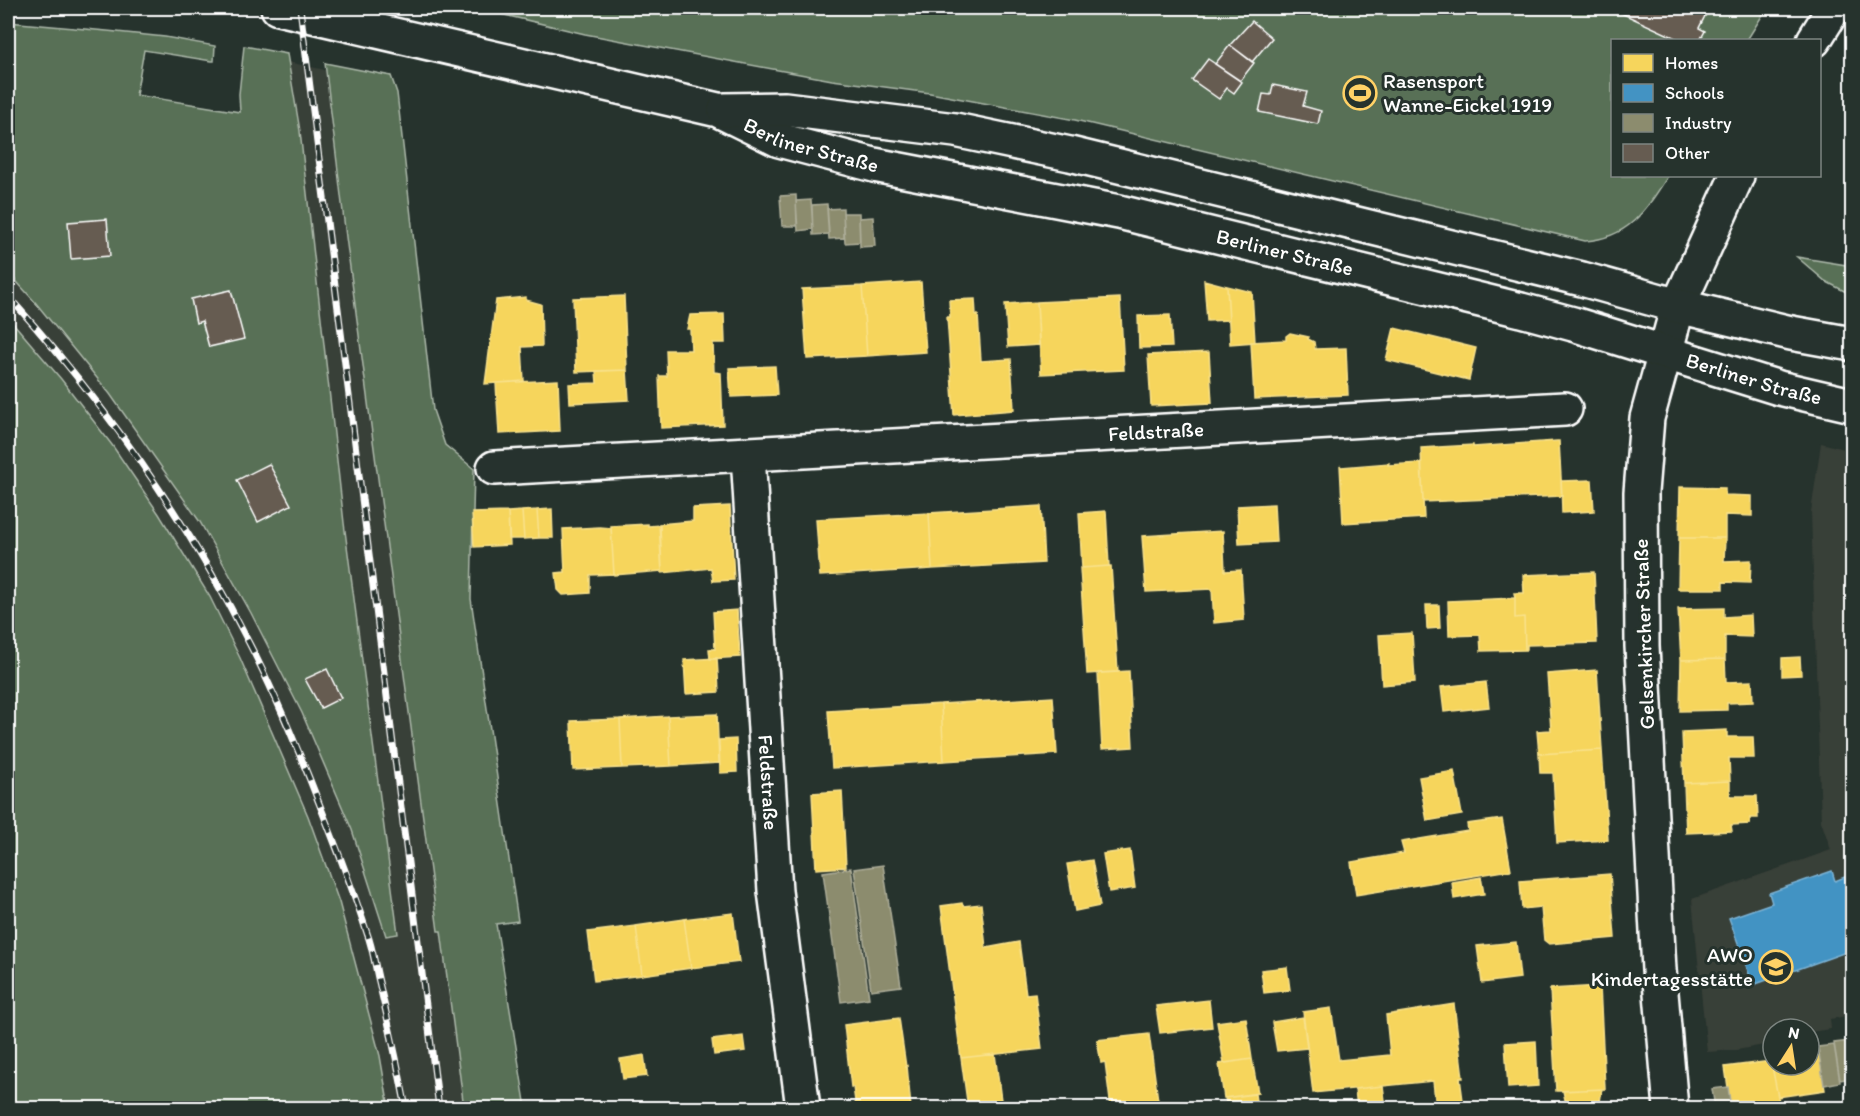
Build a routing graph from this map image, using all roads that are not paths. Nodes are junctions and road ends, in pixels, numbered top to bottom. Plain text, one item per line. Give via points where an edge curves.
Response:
1 (278, 8) edge
2 (1834, 8) edge
3 (1815, 39) edge
4 (718, 110) junction
5 (1737, 177) edge
6 (1678, 306) junction
7 (1852, 344) edge
8 (1665, 352) junction
9 (1852, 405) edge
10 (1565, 410) dead end
11 (748, 454) junction
12 (494, 468) dead end
13 (803, 1108) edge
14 (1671, 1108) edge

1 - 4 main road, Berliner Straße
2 - 3 main road
4 - 6 main road, Berliner Straße via 785,109 955,130 1070,154
4 - 8 main road, Berliner Straße via 779,140 874,165 1119,212 1532,313
5 - 6 main road, Gelsenkircher Straße
6 - 7 main road, Berliner Straße
6 - 8 main road, Gelsenkircher Straße
8 - 9 main road, Berliner Straße via 1779,388
8 - 14 main road, Gelsenkircher Straße via 1646,429 1641,492 1641,634 1659,970
10 - 11 main road, Feldstraße
11 - 12 main road, Feldstraße
11 - 13 main road, Feldstraße via 776,891

